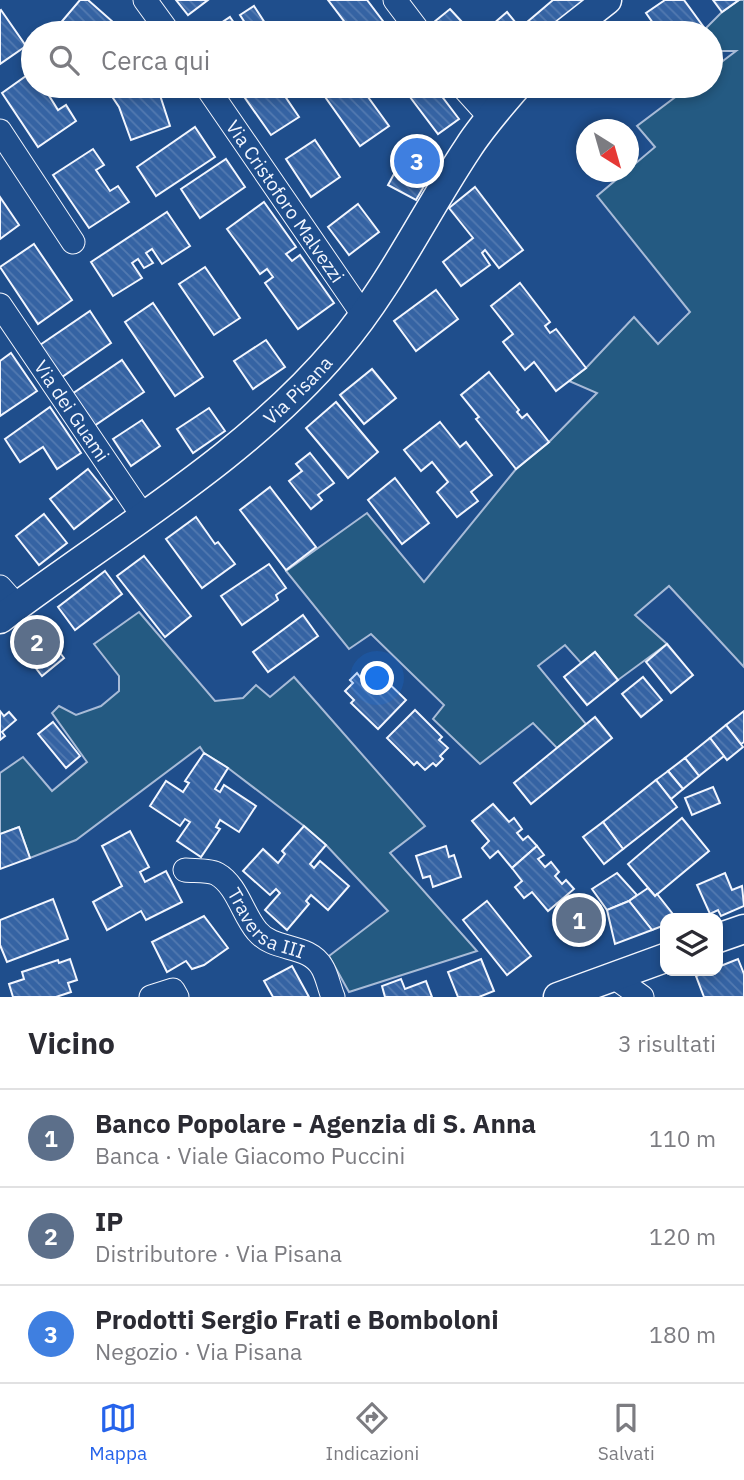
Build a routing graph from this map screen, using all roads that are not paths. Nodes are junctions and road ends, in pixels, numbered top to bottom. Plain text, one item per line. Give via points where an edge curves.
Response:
1 (145, 0) edge
2 (395, 0) edge
3 (607, 0) edge
4 (160, 21) edge
5 (412, 21) edge
6 (580, 21) edge
7 (214, 98) edge
8 (473, 98) edge
9 (507, 98) edge
10 (490, 117) junction
11 (0, 131) edge
12 (73, 242) dead end
13 (0, 305) edge
14 (364, 316) junction
15 (143, 516) junction
16 (6, 604) edge
17 (185, 870) dead end
18 (744, 929) edge
19 (723, 936) edge
20 (660, 960) edge
21 (614, 977) junction
22 (151, 997) edge
23 (177, 997) edge
24 (333, 997) edge
25 (558, 997) edge
26 (642, 997) edge

1 - 4 street
2 - 5 street
3 - 6 main road
7 - 14 street, Via Cristoforo Malvezzi
8 - 10 street
9 - 10 main road, Via Pisana
10 - 14 main road, Via Pisana
11 - 12 street
13 - 15 street, Via dei Guami
14 - 15 main road, Via Pisana via 266,421
15 - 16 main road, Via Pisana
17 - 24 street, Traversa III via 217,873 258,933 317,960
18 - 19 main road
20 - 21 main road
21 - 25 main road
21 - 26 street
22 - 23 street via 173,990

